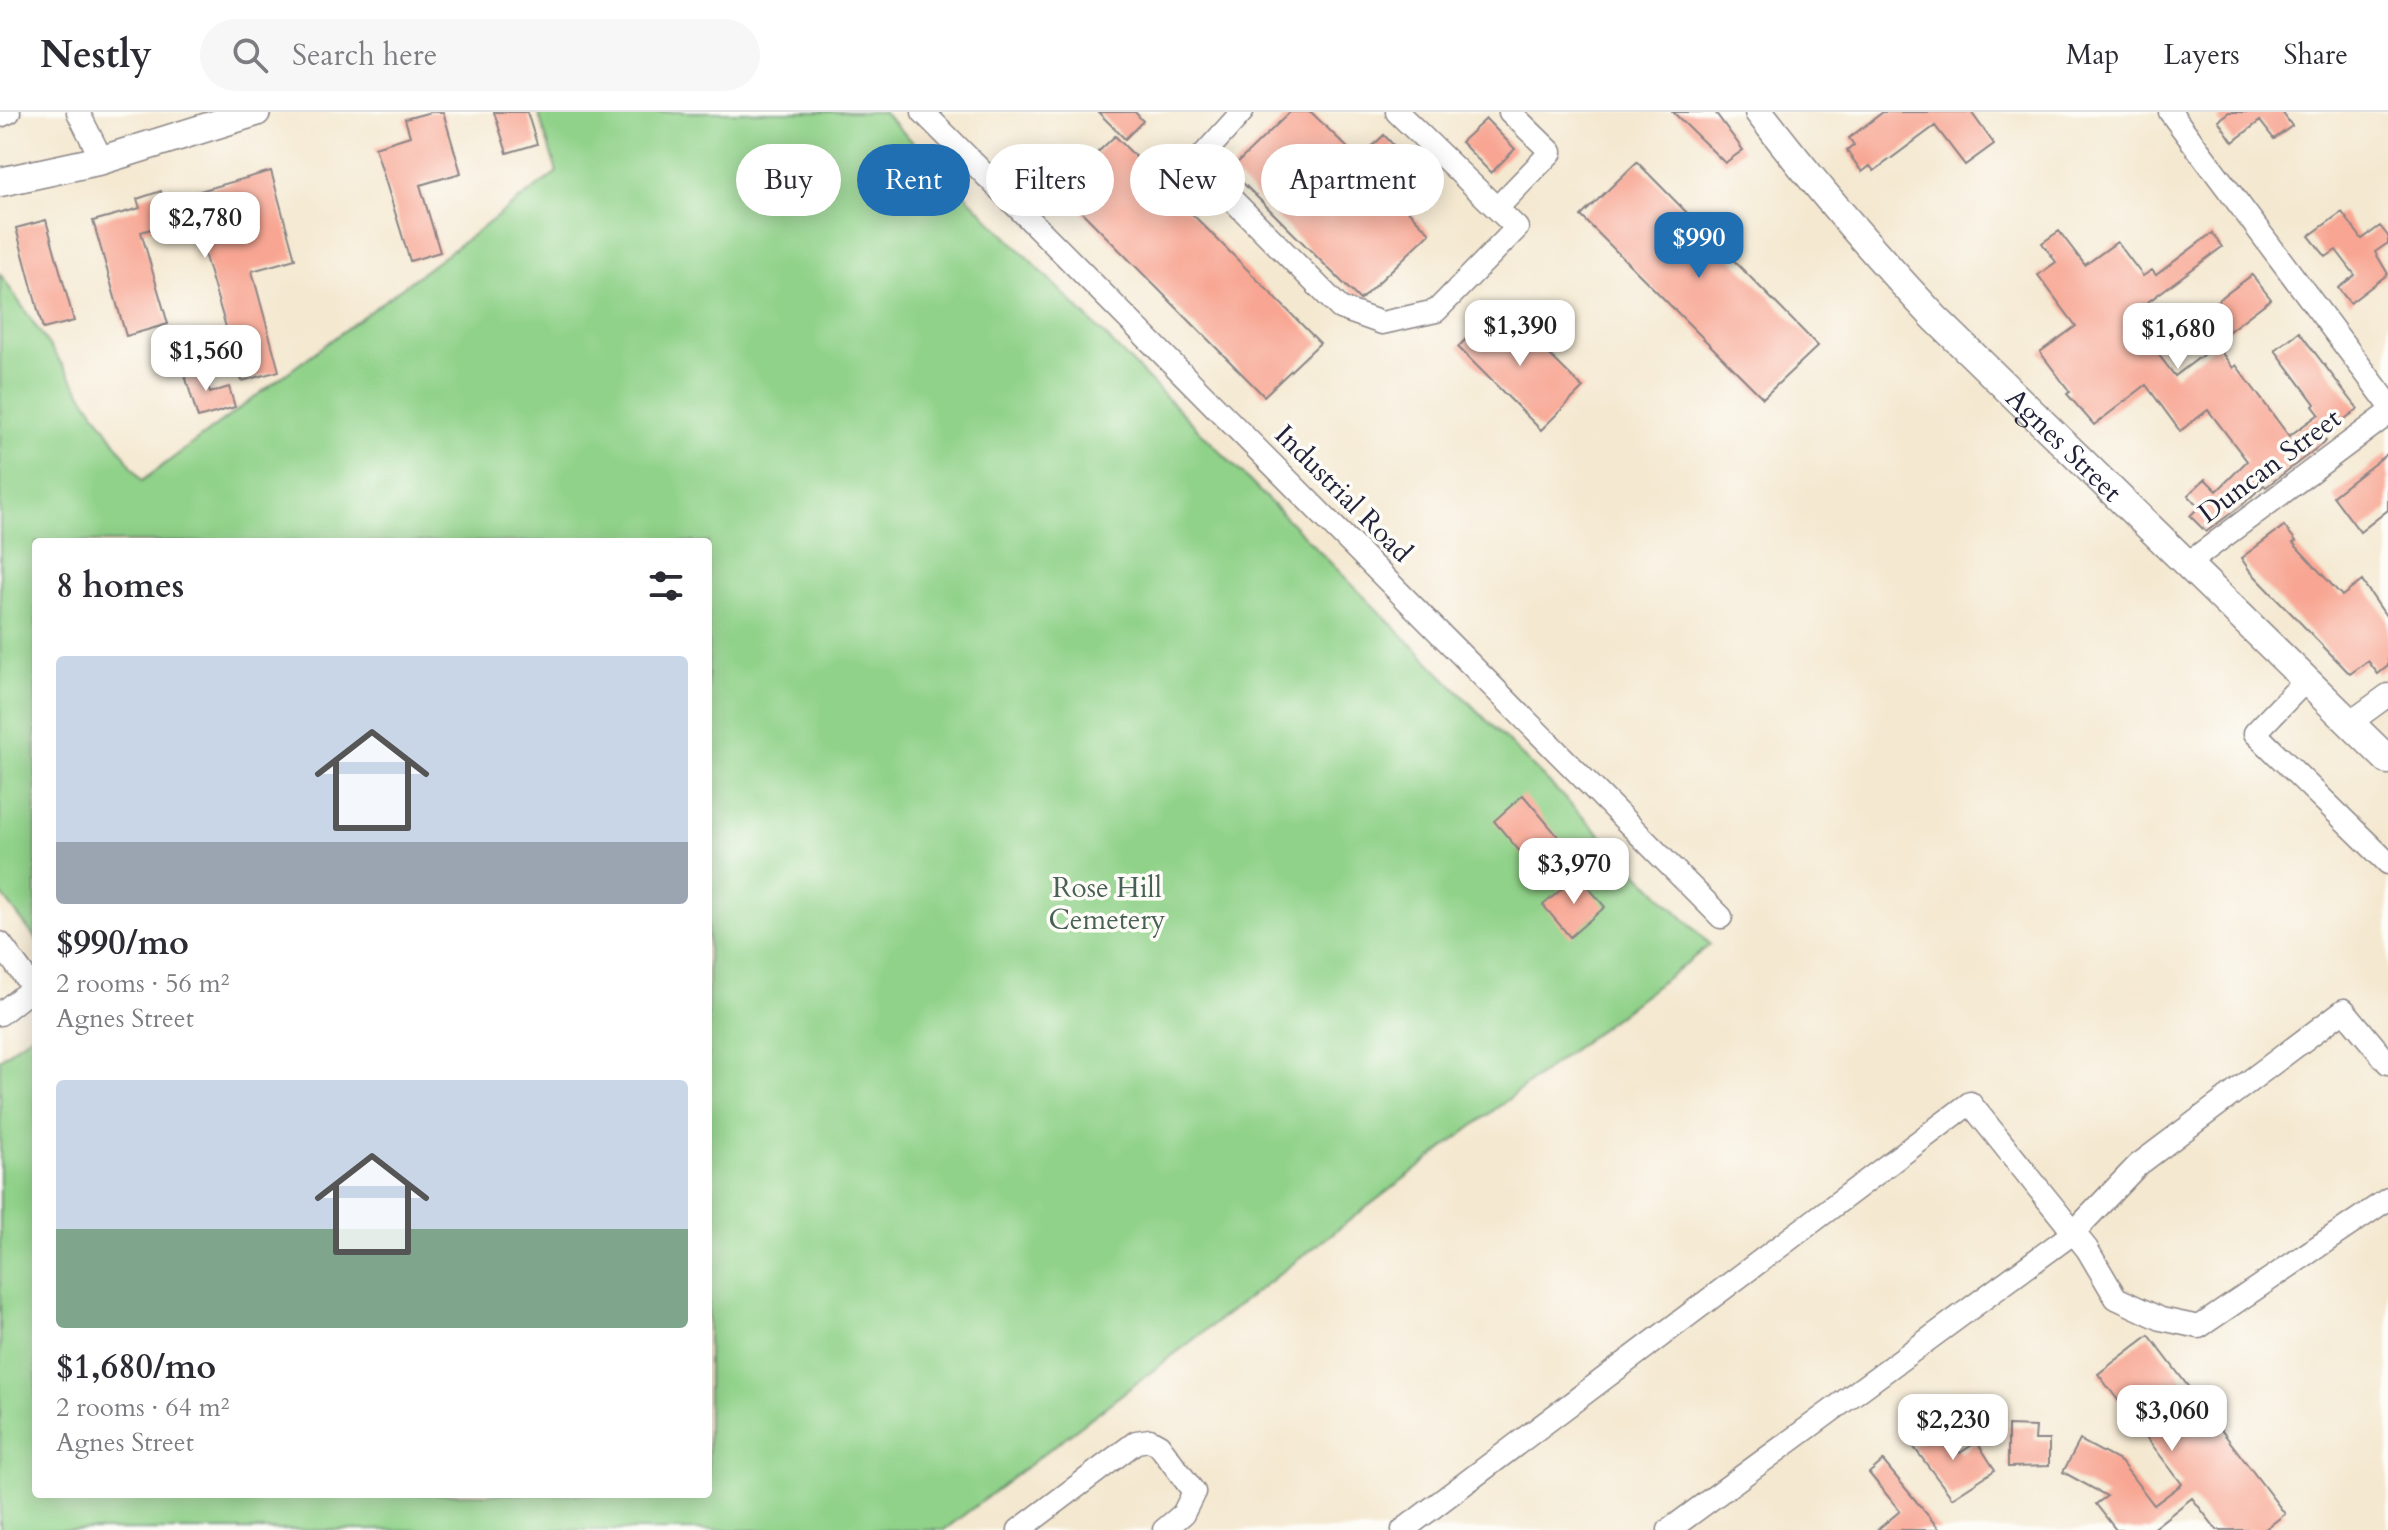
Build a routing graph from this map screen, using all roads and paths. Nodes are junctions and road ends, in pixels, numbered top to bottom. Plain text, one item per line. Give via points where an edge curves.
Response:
1 (9, 112) edge
2 (78, 112) edge
3 (256, 112) edge
4 (923, 112) edge
5 (1242, 112) edge
6 (1397, 112) edge
7 (1510, 112) edge
8 (1759, 112) edge
9 (2170, 112) edge
10 (0, 116) edge
11 (102, 160) junction
12 (0, 182) edge
13 (1497, 208) junction
14 (2388, 403) edge
15 (2388, 414) edge
16 (2187, 564) junction
17 (2307, 679) junction
18 (2388, 695) edge
19 (2351, 722) junction
20 (2388, 760) edge
21 (2388, 863) edge
22 (1721, 917) dead end
23 (0, 943) edge
24 (32, 987) edge
25 (32, 989) edge
26 (0, 1014) edge
27 (2388, 1063) edge
28 (2388, 1199) edge
29 (2073, 1233) junction
30 (1019, 1530) edge
31 (1164, 1530) edge
32 (1403, 1530) edge
33 (1669, 1530) edge

1 - 10 street
2 - 11 street
3 - 11 main road
4 - 22 street, Industrial Road
5 - 13 street via 1196,163 1340,308 1382,323 1436,311 1517,228
6 - 13 street
7 - 13 street via 1551,152
8 - 16 main road, Agnes Street via 1905,286
9 - 14 street
11 - 12 main road
15 - 16 street, Duncan Street
16 - 17 main road, Agnes Street
17 - 19 main road, Agnes Street
17 - 21 street via 2255,733
18 - 19 street
19 - 20 main road, Agnes Street
23 - 24 street
25 - 26 street
27 - 29 street via 2344,1010 2138,1165
28 - 29 street via 2199,1327 2161,1319 2116,1298
29 - 32 street via 1970,1103
29 - 33 street
30 - 31 street via 1136,1442 1150,1440 1194,1492 1183,1514

